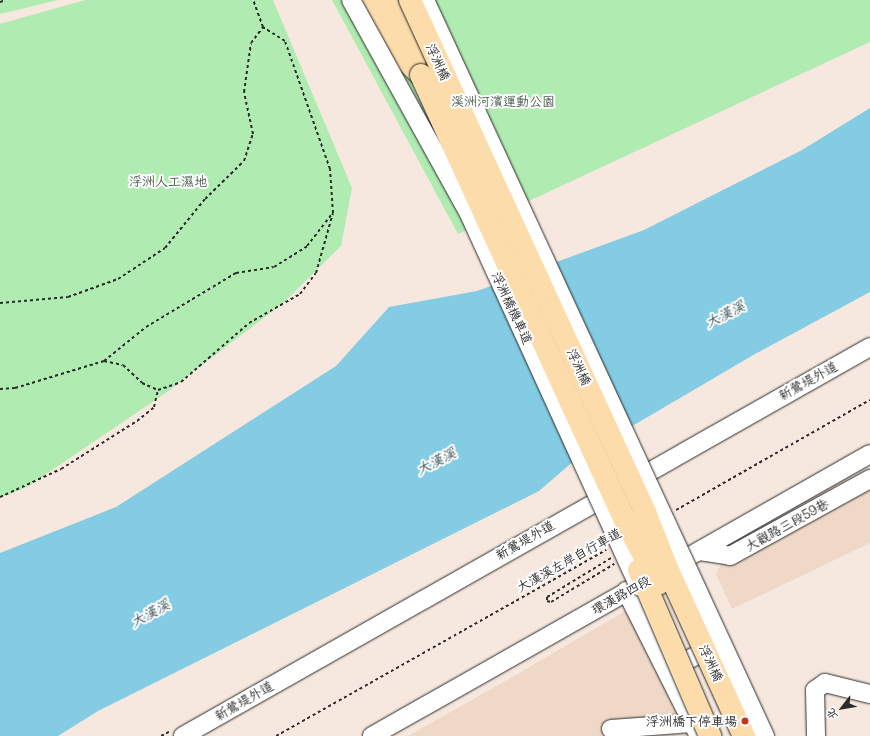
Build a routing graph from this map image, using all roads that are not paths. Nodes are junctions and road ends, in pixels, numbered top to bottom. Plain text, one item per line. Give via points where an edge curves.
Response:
1 (351, 0) edge
2 (365, 0) edge
3 (386, 0) edge
4 (410, 0) edge
5 (425, 0) edge
6 (421, 75) junction
7 (870, 347) edge
8 (870, 454) edge
9 (870, 479) edge
10 (645, 512) junction
11 (625, 520) junction
12 (695, 554) junction
13 (626, 592) junction
14 (660, 623) junction
15 (732, 650) junction
16 (673, 683) junction
17 (870, 694) edge
18 (611, 729) dead end
19 (696, 730) edge
20 (636, 732) edge
21 (183, 736) edge
22 (372, 736) edge
23 (710, 736) edge
24 (729, 736) edge
25 (744, 736) edge
26 (757, 736) edge
27 (765, 736) edge
28 (772, 736) edge
29 (816, 736) edge

1 - 14 street, 浮洲橋機車道, bridge via 470,216 648,604
2 - 6 main road, 浮洲橋 via 387,42
3 - 6 main road, 浮洲橋
4 - 10 main road, 浮洲橋, bridge
5 - 27 street, bridge
6 - 11 main road, 浮洲橋, bridge
7 - 21 street, 新鶯堤外道
8 - 12 street, 環漢路四段
9 - 12 street, 大觀路三段59巷 via 730,556
10 - 25 main road, 浮洲橋, bridge via 667,568
10 - 26 main road, bridge via 678,562
11 - 14 main road, bridge via 635,561
11 - 24 main road, 浮洲橋, bridge via 646,557
12 - 13 street, 環漢路四段
12 - 15 street
13 - 16 street
13 - 22 street, 環漢路四段
14 - 23 main road, bridge
15 - 16 street via 716,644 687,660 670,670
15 - 28 street
16 - 19 street
17 - 29 street via 826,683 815,690
18 - 20 street
19 - 20 street

